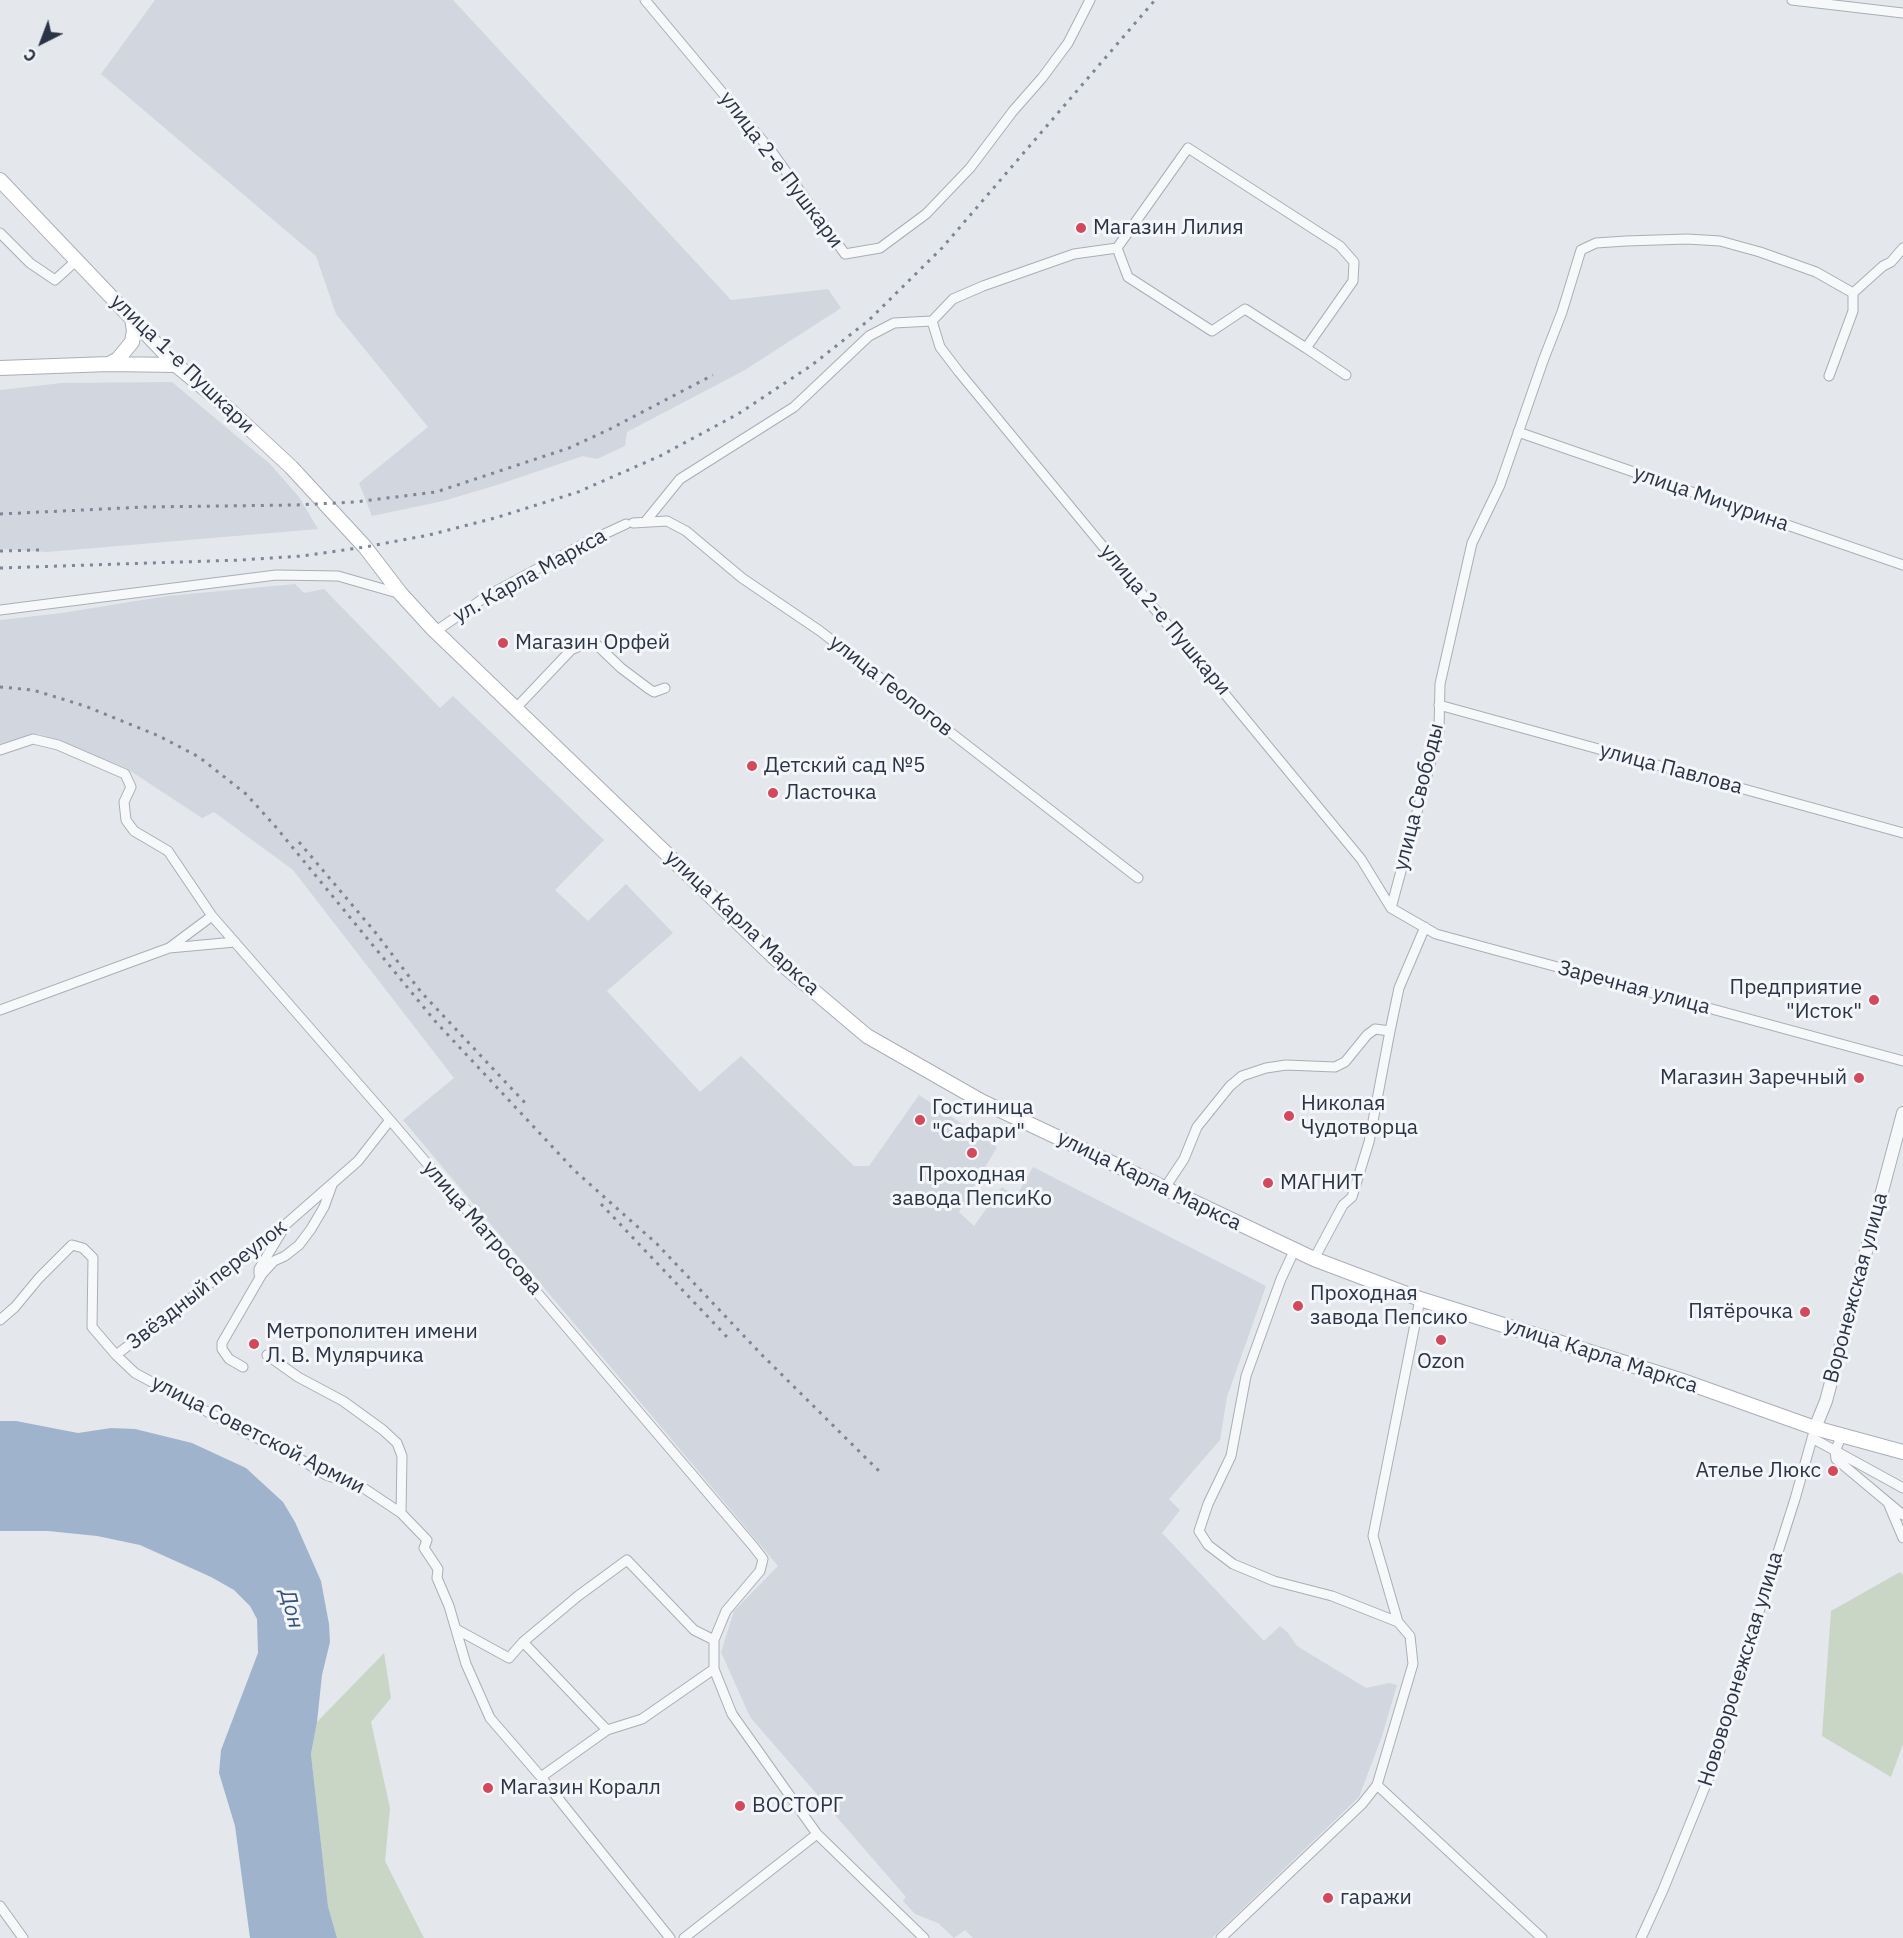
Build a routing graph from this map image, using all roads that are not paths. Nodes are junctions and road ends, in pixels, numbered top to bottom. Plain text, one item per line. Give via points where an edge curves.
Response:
1 (645, 0) edge
2 (1090, 0) edge
3 (1792, 0) edge
4 (1903, 13) edge
5 (0, 180) edge
6 (0, 233) edge
7 (1118, 248) junction
8 (1903, 248) edge
9 (77, 260) junction
10 (1853, 293) junction
11 (132, 318) junction
12 (932, 321) junction
13 (1306, 348) junction
14 (109, 364) junction
15 (176, 364) junction
16 (0, 368) edge
17 (1346, 375) dead end
18 (1829, 376) dead end
19 (1518, 432) junction
20 (645, 522) junction
21 (629, 524) joint
22 (364, 548) joint
23 (1903, 565) edge
24 (401, 594) junction
25 (0, 610) edge
26 (436, 631) junction
27 (665, 688) dead end
28 (1439, 705) junction
29 (516, 708) junction
30 (0, 750) edge
31 (1903, 833) edge
32 (1138, 878) dead end
33 (1390, 908) junction
34 (212, 916) junction
35 (1425, 927) junction
36 (235, 942) junction
37 (169, 948) junction
38 (0, 1010) edge
39 (1390, 1031) junction
40 (1903, 1062) edge
41 (1903, 1113) edge
42 (390, 1120) junction
43 (332, 1184) junction
44 (1164, 1189) junction
45 (286, 1225) junction
46 (1294, 1251) junction
47 (1314, 1260) junction
48 (258, 1279) junction
49 (1420, 1299) junction
50 (0, 1320) edge
51 (116, 1355) junction
52 (267, 1355) dead end
53 (243, 1367) dead end
54 (1813, 1433) junction
55 (1842, 1435) junction
56 (1835, 1451) junction
57 (1903, 1452) edge
58 (1903, 1488) edge
59 (1888, 1502) junction
60 (401, 1514) junction
61 (1903, 1515) edge
62 (1903, 1538) edge
63 (1398, 1622) junction
64 (456, 1629) junction
65 (714, 1640) junction
66 (523, 1642) junction
67 (714, 1669) junction
68 (607, 1730) junction
69 (542, 1777) junction
70 (1377, 1785) junction
71 (817, 1834) junction
72 (0, 1906) edge
73 (23, 1938) edge
74 (670, 1938) edge
75 (684, 1938) edge
76 (924, 1938) edge
77 (1221, 1938) edge
78 (1542, 1938) edge
79 (1641, 1938) edge

1 - 2 street, улица 2-е Пушкари via 772,152 845,254 880,248 926,214 970,168 1042,78 1068,44
3 - 4 street
5 - 9 main road, улица 1-е Пушкари
6 - 9 street via 30,263 55,280
7 - 12 street via 1074,254 982,286 953,299
7 - 13 street via 1128,277 1212,331 1245,309
7 - 13 street via 1188,148 1340,246 1354,262 1353,281
8 - 10 street
9 - 11 main road, улица 1-е Пушкари
10 - 18 street via 1853,311
10 - 19 street via 1816,272 1720,241 1596,243 1581,250
11 - 14 main road via 132,342
11 - 15 main road, улица 1-е Пушкари
12 - 20 street via 894,323 869,336 794,407 680,479
12 - 33 street, улица 2-е Пушкари via 940,347 958,372 1353,849
13 - 17 street
14 - 15 main road
14 - 16 main road
15 - 22 main road, улица 1-е Пушкари via 291,467
19 - 23 street, улица Мичурина
19 - 28 street, улица Свободы via 1500,485 1472,543 1440,684
20 - 21 street, улица Геологов
20 - 32 street, улица Геологов via 667,521 686,531 742,578 820,631
21 - 26 street, ул. Карла Маркса via 487,596
22 - 24 main road, улица Карла Маркса
24 - 25 street via 338,576 276,575
24 - 26 main road, улица Карла Маркса
26 - 29 main road, улица Карла Маркса
27 - 29 street via 654,692 589,642 571,650
28 - 31 street, улица Павлова
28 - 33 street, улица Свободы via 1439,731
29 - 44 main road, улица Карла Маркса via 777,960 867,1035 968,1094
30 - 34 street, улица Матросова via 33,739 58,745 125,774 131,787 124,802 126,820 134,831 168,851
33 - 35 street, Заречная улица
34 - 36 street, улица Матросова
34 - 37 street
35 - 39 street via 1399,988
35 - 40 street, Заречная улица via 1436,934
36 - 37 street
36 - 42 street, улица Матросова
37 - 38 street
39 - 44 street via 1375,1029 1345,1062 1335,1067 1286,1065 1242,1076 1197,1127 1184,1159
39 - 47 street via 1369,1142 1352,1197 1343,1205
41 - 54 street, Воронежская улица via 1826,1401
42 - 43 street, Звёздный переулок via 358,1161
42 - 65 street, улица Матросова via 763,1559 760,1571 726,1611
43 - 45 street, Звёздный переулок
43 - 48 street via 321,1213 298,1245 274,1261
44 - 46 main road, улица Карла Маркса
45 - 48 street via 259,1269
45 - 51 street, Звёздный переулок
46 - 47 main road, улица Карла Маркса
46 - 63 street via 1246,1376 1231,1456 1199,1531 1208,1545 1233,1564
47 - 49 main road, улица Карла Маркса
48 - 53 street via 222,1344 229,1359
49 - 54 main road, улица Карла Маркса via 1683,1381
49 - 63 street via 1373,1536
50 - 51 street, Звёздный переулок via 72,1245 83,1248 93,1258 92,1327
51 - 60 street, улица Советской Армии via 135,1373 326,1475 362,1487
52 - 60 street via 343,1401 397,1443 402,1456
54 - 55 main road, улица Карла Маркса
54 - 56 street, улица Карла Маркса
54 - 79 street, Нововоронежская улица via 1725,1718 1720,1750
55 - 56 street
55 - 57 main road, улица Карла Маркса
56 - 58 street, улица Карла Маркса
56 - 59 street via 1836,1459
59 - 61 street
59 - 62 street
60 - 64 street, улица Советской Армии via 427,1540 424,1548 438,1569 437,1578
63 - 70 street via 1410,1636 1413,1664
64 - 66 street via 509,1658
64 - 69 street, улица Советской Армии via 466,1664 490,1718
65 - 66 street via 694,1630 627,1560
65 - 67 street
66 - 68 street
67 - 68 street via 642,1719
67 - 71 street via 732,1714
68 - 69 street
69 - 74 street, улица Советской Армии
70 - 77 street via 1362,1804
70 - 78 street
71 - 75 street
71 - 76 street
72 - 73 street

